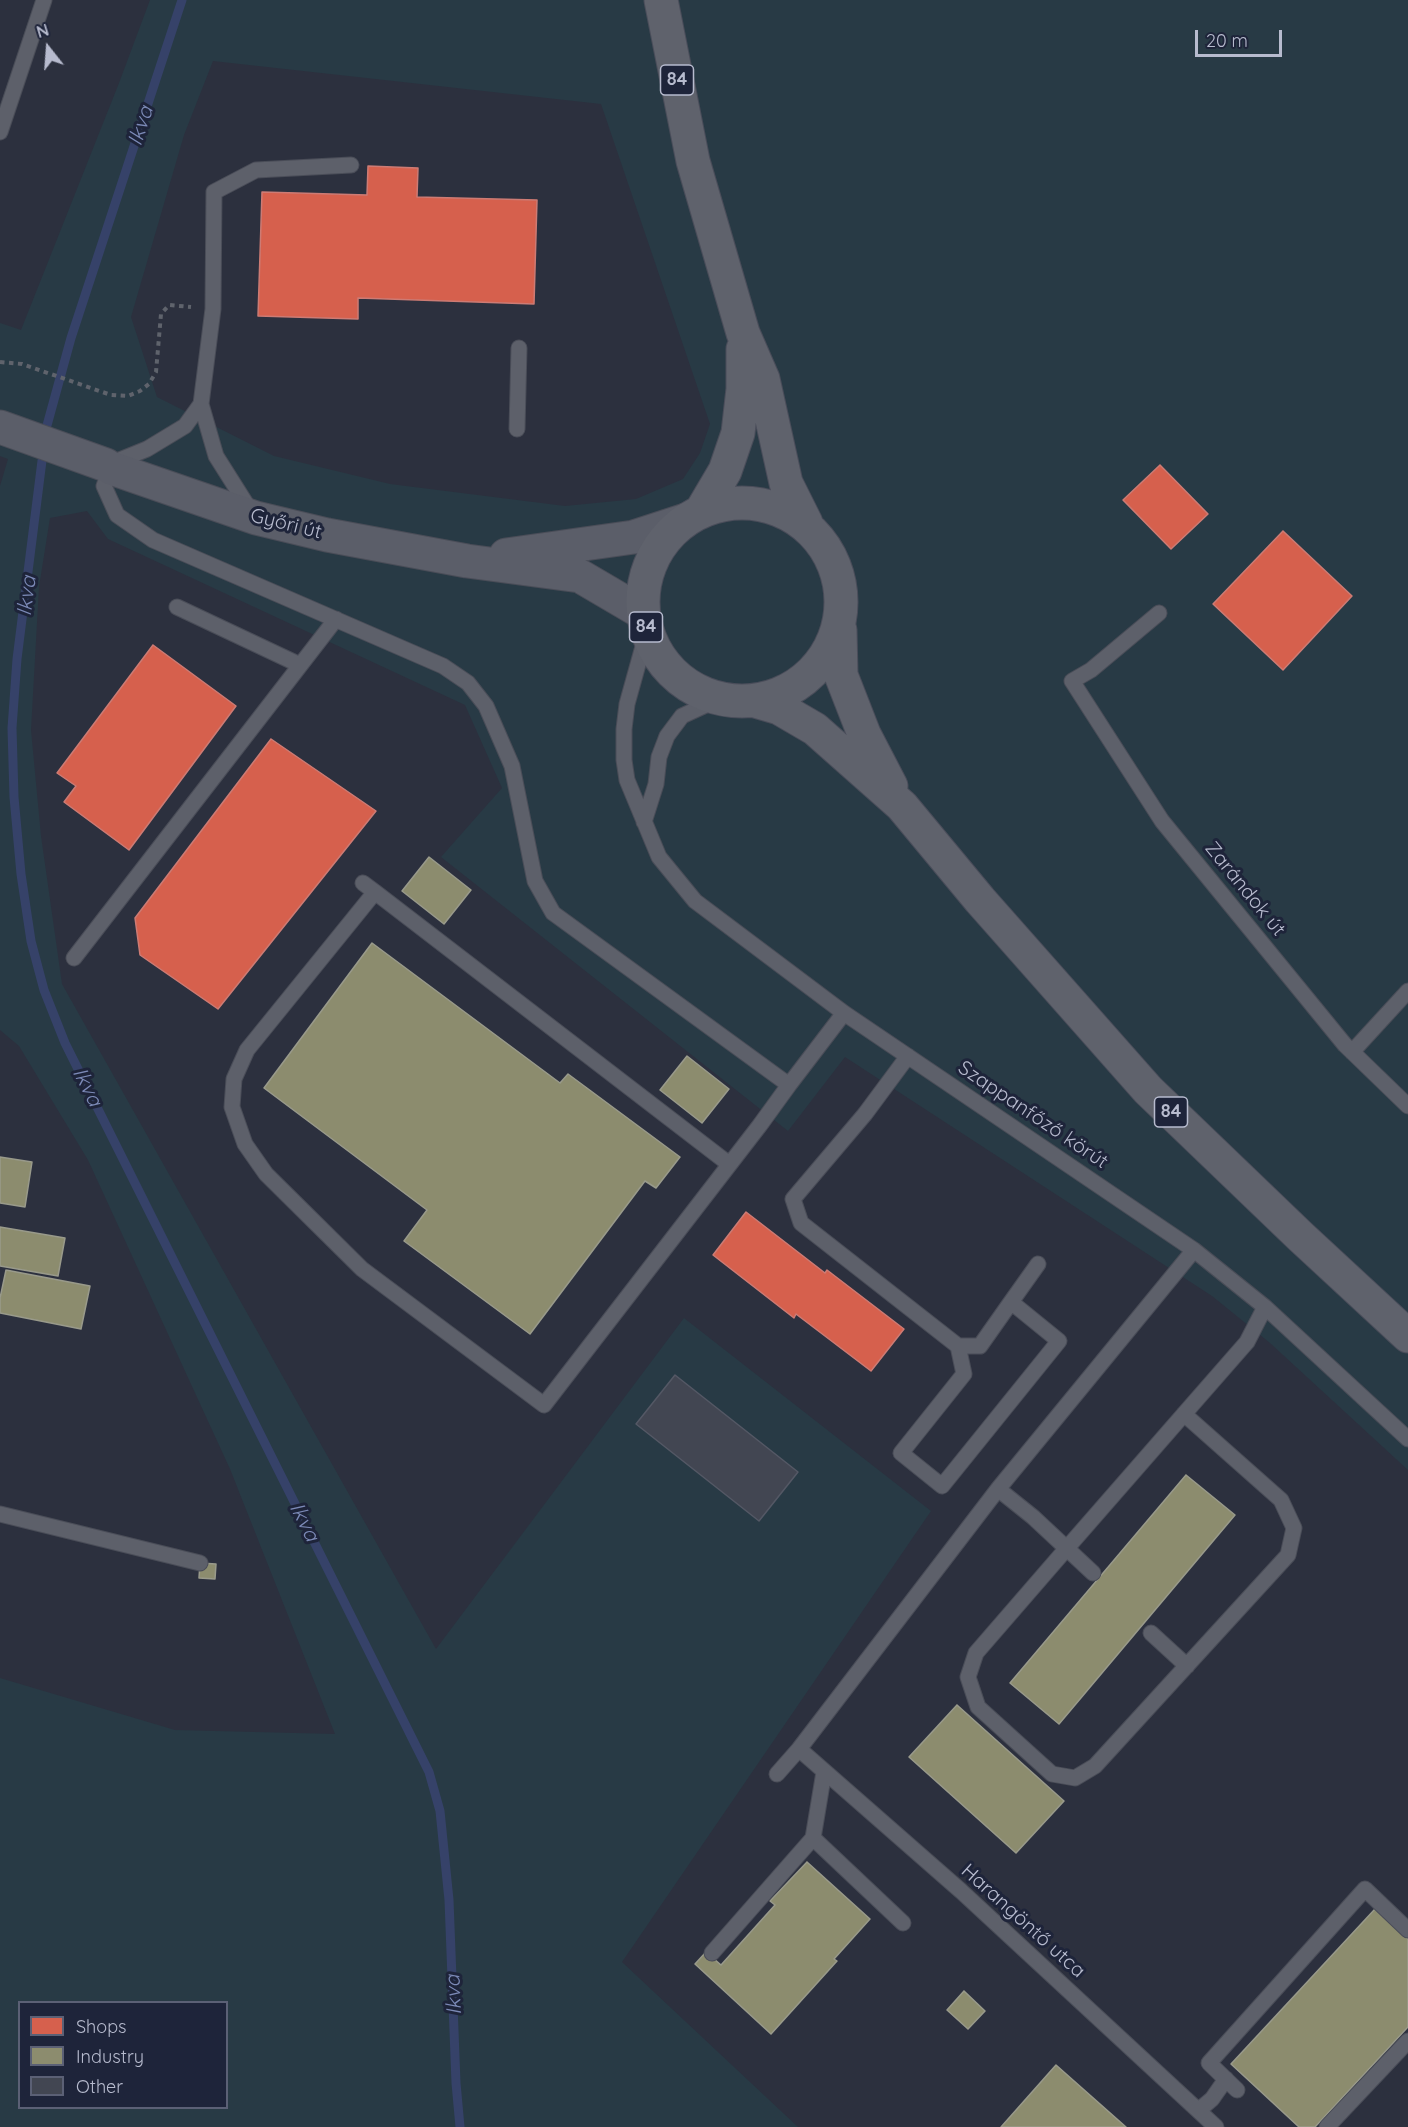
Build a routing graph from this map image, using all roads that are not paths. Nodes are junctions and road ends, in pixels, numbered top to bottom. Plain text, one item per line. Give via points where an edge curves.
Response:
1 (44, 0) edge
2 (661, 0) edge
3 (0, 132) edge
4 (351, 165) dead end
5 (743, 333) junction
6 (519, 348) dead end
7 (201, 404) junction
8 (1, 427) edge
9 (517, 429) dead end
10 (101, 464) junction
11 (694, 515) junction
12 (256, 518) junction
13 (806, 523) junction
14 (467, 561) junction
15 (177, 607) dead end
16 (1159, 613) dead end
17 (336, 619) junction
18 (645, 623) junction
19 (840, 626) junction
20 (300, 665) junction
21 (721, 698) junction
22 (755, 701) junction
23 (902, 806) junction
24 (644, 822) junction
25 (74, 958) dead end
26 (1408, 991) edge
27 (844, 1013) junction
28 (1352, 1052) junction
29 (908, 1056) junction
30 (789, 1085) junction
31 (1408, 1106) edge
32 (729, 1164) junction
33 (1194, 1250) junction
34 (1038, 1264) dead end
35 (1011, 1302) junction
36 (1265, 1307) junction
37 (1408, 1335) edge
38 (957, 1346) junction
39 (1184, 1414) junction
40 (1408, 1439) edge
41 (998, 1489) junction
42 (0, 1515) edge
43 (1066, 1548) junction
44 (200, 1563) dead end
45 (1093, 1573) dead end
46 (1151, 1633) dead end
47 (1187, 1666) junction
48 (799, 1749) junction
49 (824, 1772) junction
50 (777, 1774) dead end
51 (813, 1838) junction
52 (903, 1923) dead end
53 (1408, 1930) edge
54 (712, 1953) dead end
55 (1408, 2041) edge
56 (1199, 2110) junction
57 (1216, 2127) edge
58 (1327, 2127) edge

1 - 3 lane
2 - 5 main road, 84 via 693,161
4 - 7 lane via 256,170 214,192 213,309
5 - 11 main road, 84 via 738,433 725,471
5 - 13 main road, 84 via 763,379 786,483
6 - 9 lane
7 - 10 lane via 185,426 147,449
7 - 12 lane via 216,456
8 - 10 main road, Győri út
10 - 12 main road, Győri út
10 - 17 lane via 104,486 117,515 153,540
11 - 13 main road, 84 via 728,503 750,502 776,507
11 - 14 main road, Győri út via 634,537
11 - 18 main road, 84 via 658,548 647,571 642,591
12 - 14 main road, Győri út
13 - 19 main road, 84 via 825,544 838,576
14 - 18 main road, Győri út via 580,576
15 - 20 lane
16 - 28 lane, Zarándok út via 1091,670 1072,681 1162,821
17 - 20 lane
17 - 30 lane via 443,666 468,683 486,706 512,766 535,881 553,913
18 - 21 main road, 84 via 659,657 674,673 696,689
18 - 24 lane, Szappanfőző körút via 624,729 627,780
19 - 22 main road, 84 via 817,668 780,694
19 - 23 main road, 84 via 841,675 864,734
20 - 25 lane
21 - 22 main road, 84
21 - 24 lane via 682,716 667,736
22 - 23 main road, 84 via 779,708 815,729
23 - 37 main road, 84 via 1148,1090
24 - 27 lane, Szappanfőző körút via 659,857 694,901
26 - 28 lane
27 - 29 lane, Szappanfőző körút
27 - 30 lane
28 - 31 lane, Zarándok út
29 - 33 lane, Szappanfőző körút
29 - 38 lane via 793,1199 801,1223
30 - 32 lane
32 - 32 lane via 369,888 247,1050 234,1079 232,1107 245,1144 266,1174 362,1269 544,1405
33 - 36 lane, Szappanfőző körút
33 - 41 lane
34 - 35 lane
35 - 38 lane via 980,1346
35 - 38 lane via 1059,1341 942,1486 901,1453 964,1374
36 - 39 lane via 1247,1342
36 - 40 lane, Szappanfőző körút
39 - 43 lane
39 - 47 lane via 1281,1500 1294,1528 1288,1555
41 - 43 lane
41 - 48 lane
42 - 44 lane
43 - 45 lane
43 - 47 lane via 976,1653 968,1677 978,1707 1052,1773 1076,1778 1095,1766
46 - 47 lane
48 - 49 lane, Harangöntő utca
48 - 50 lane
49 - 51 lane
49 - 56 lane, Harangöntő utca via 961,1891
51 - 52 lane
51 - 54 lane
53 - 56 lane via 1365,1889 1209,2063 1231,2085
55 - 58 lane
56 - 57 lane, Harangöntő utca

